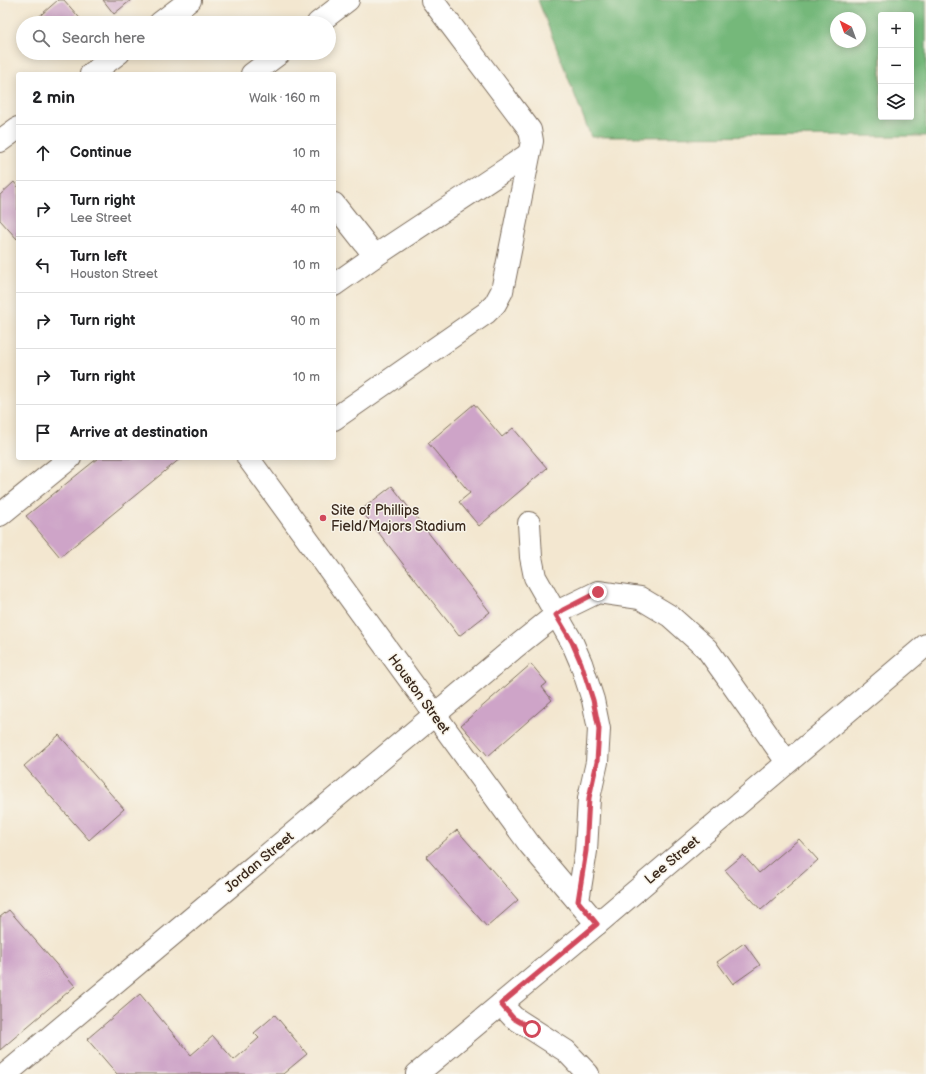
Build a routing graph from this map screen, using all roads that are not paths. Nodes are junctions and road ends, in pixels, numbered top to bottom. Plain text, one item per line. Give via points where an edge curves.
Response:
1 (190, 0) edge
2 (348, 0) edge
3 (432, 0) edge
4 (169, 16) edge
5 (327, 16) edge
6 (110, 60) edge
7 (271, 60) edge
8 (94, 72) edge
9 (255, 72) edge
10 (529, 154) junction
11 (336, 207) edge
12 (375, 256) junction
13 (336, 284) edge
14 (336, 418) edge
15 (68, 460) edge
16 (249, 460) edge
17 (0, 514) edge
18 (529, 523) dead end
19 (556, 615) junction
20 (926, 645) edge
21 (434, 715) junction
22 (787, 762) junction
23 (578, 901) junction
24 (597, 924) junction
25 (501, 1004) junction
26 (6, 1074) edge
27 (417, 1074) edge
28 (588, 1074) edge

1 - 4 street
2 - 5 street
3 - 10 street via 530,130 532,141
6 - 8 street
7 - 9 street
10 - 12 street
10 - 14 street via 502,291 495,304
11 - 12 street
12 - 13 street
15 - 17 street
16 - 21 street, Houston Street
18 - 19 street via 535,577
19 - 21 street, Jordan Street
19 - 22 street, Jordan Street via 598,592 640,598 670,616 708,649
19 - 23 street via 581,663 599,729 597,762 589,798 586,851
20 - 22 street, Lee Street
21 - 23 street, Houston Street via 530,845
21 - 26 street, Jordan Street
22 - 24 street, Lee Street
23 - 24 street, Houston Street
24 - 25 street, Lee Street
25 - 27 street, Lee Street
25 - 28 street via 513,1018 566,1051

